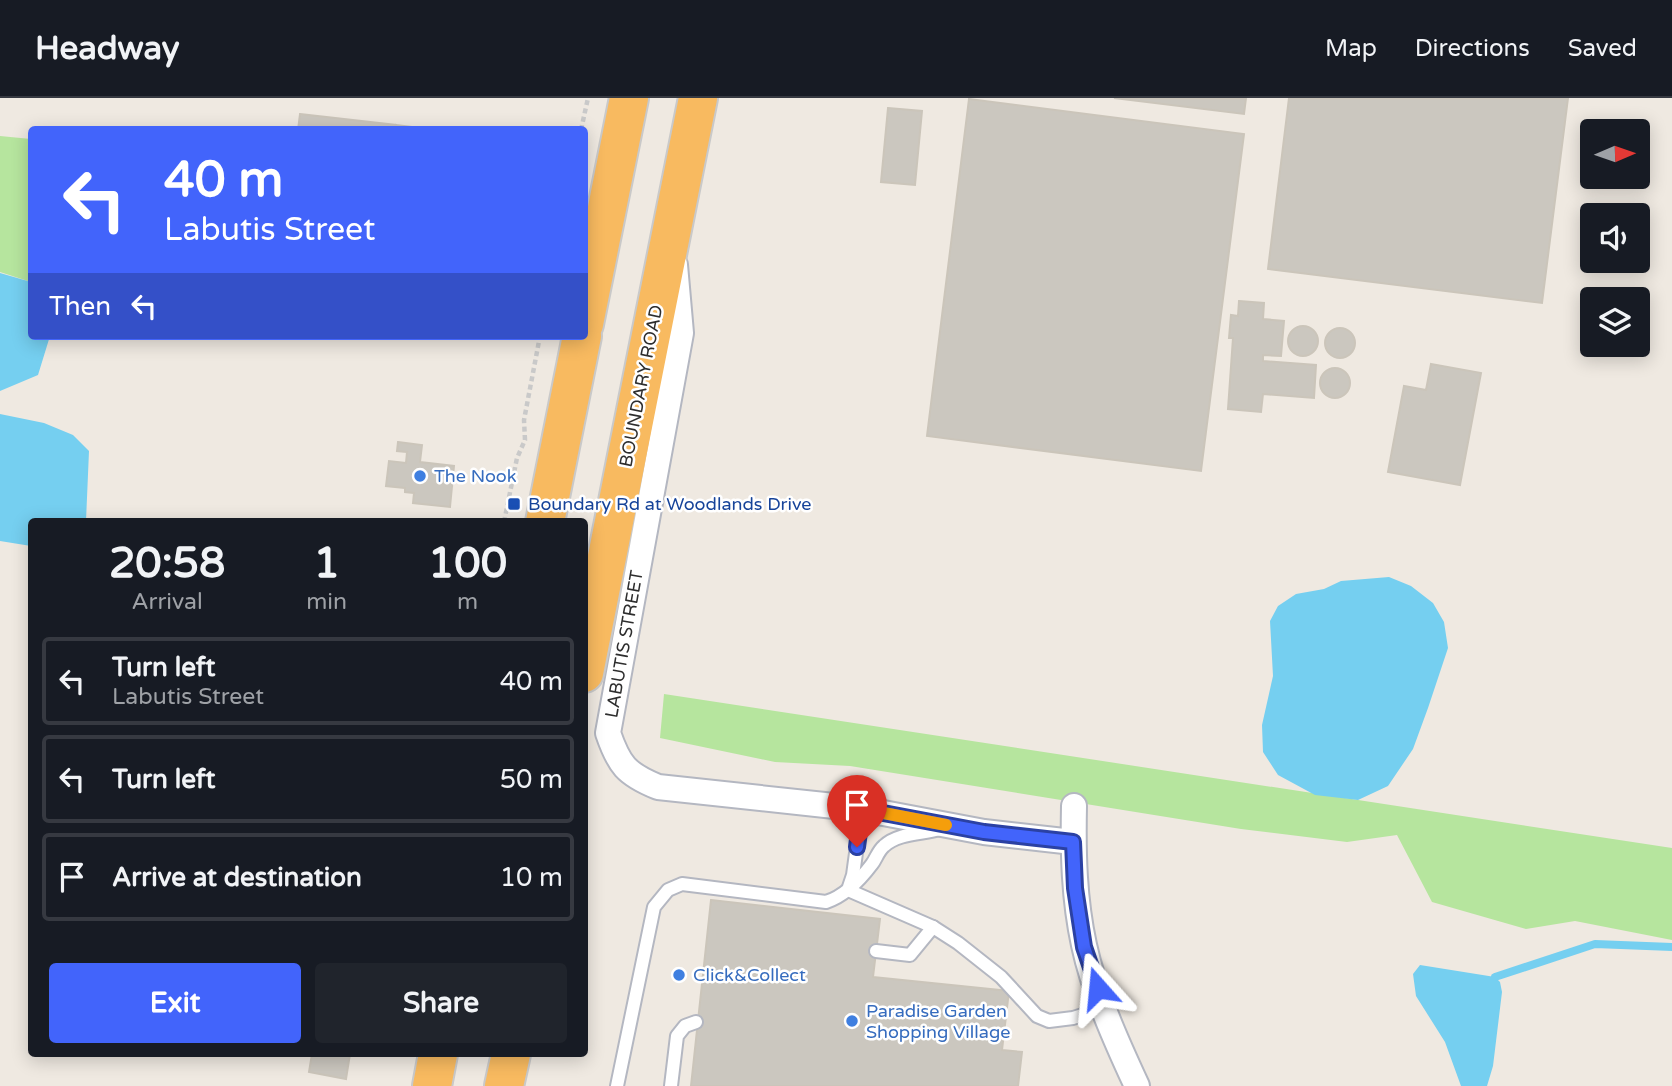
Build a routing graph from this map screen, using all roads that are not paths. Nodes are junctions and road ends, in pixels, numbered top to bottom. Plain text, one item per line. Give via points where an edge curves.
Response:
1 (629, 98) edge
2 (698, 98) edge
3 (672, 230) junction
4 (588, 304) edge
5 (581, 340) edge
6 (546, 518) edge
7 (591, 608) edge
8 (588, 636) edge
9 (1074, 806) dead end
10 (862, 809) junction
11 (952, 826) junction
12 (1073, 842) junction
13 (848, 890) junction
14 (933, 928) junction
15 (876, 951) dead end
16 (1104, 1008) junction
17 (696, 1023) dead end
18 (437, 1057) edge
19 (510, 1057) edge
20 (536, 1057) edge
21 (432, 1086) edge
22 (504, 1086) edge
23 (530, 1086) edge
24 (617, 1086) edge
25 (671, 1086) edge
26 (1137, 1086) edge

1 - 4 highway
2 - 3 highway, BOUNDARY ROAD
3 - 7 highway, BOUNDARY ROAD
3 - 10 street, LABUTIS STREET via 681,333 608,733 617,760 637,778 658,787
5 - 6 highway
7 - 8 highway, BOUNDARY ROAD
9 - 12 street
10 - 11 street, LABUTIS STREET
10 - 13 lane
11 - 12 street, LABUTIS STREET
11 - 13 lane via 899,836 883,846
12 - 16 street via 1084,947
13 - 14 lane
13 - 24 lane via 826,902 682,884 668,890 654,907
14 - 15 lane via 910,955
14 - 16 lane via 1000,976 1037,1016 1049,1021
16 - 26 street
17 - 25 lane via 685,1026 677,1036
18 - 21 highway
19 - 22 highway
20 - 23 highway

